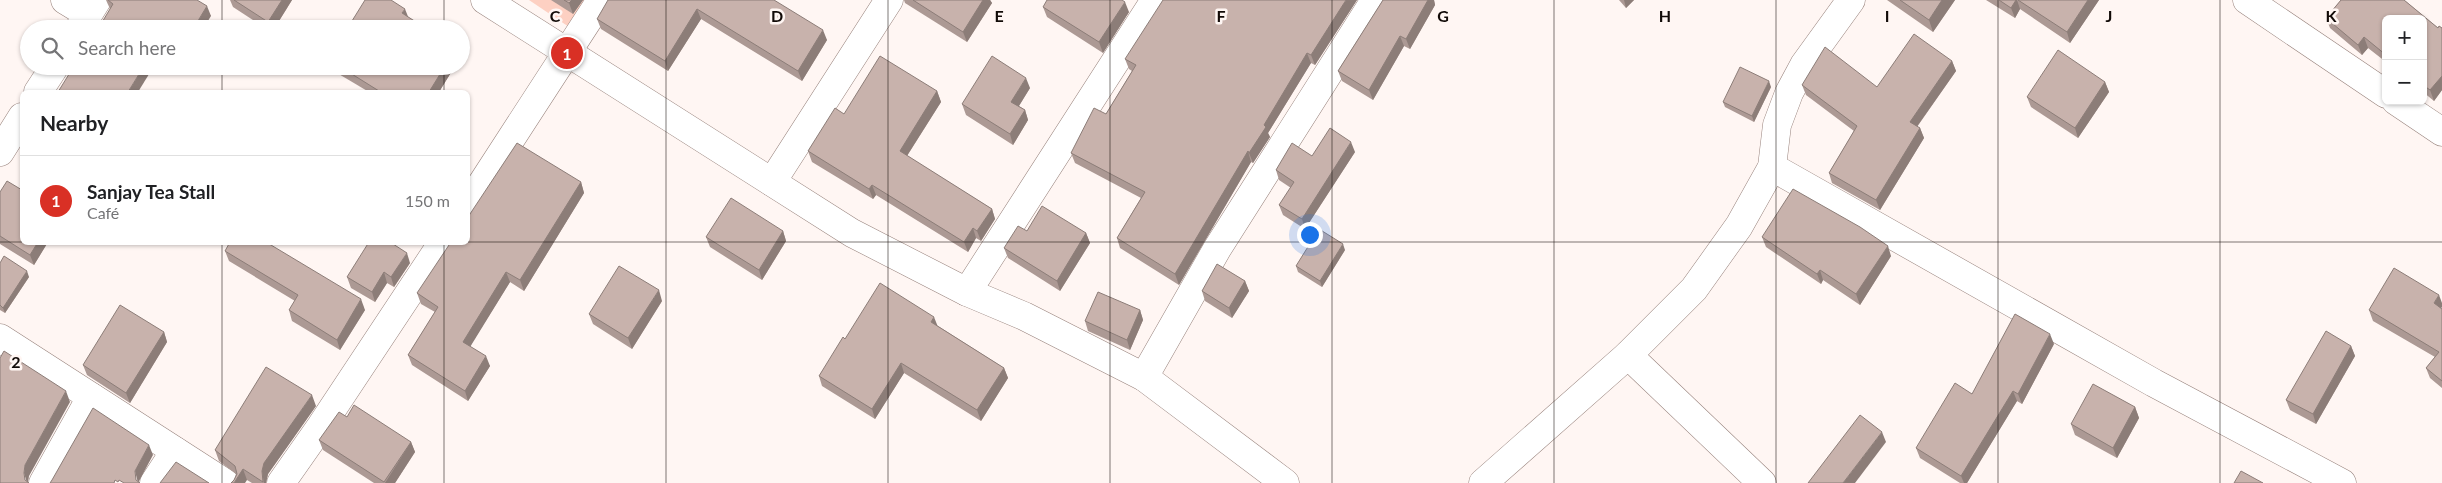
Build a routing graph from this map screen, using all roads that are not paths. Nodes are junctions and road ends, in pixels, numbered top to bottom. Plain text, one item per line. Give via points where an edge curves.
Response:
1 (65, 0) edge
2 (485, 0) edge
3 (601, 0) edge
4 (889, 0) edge
5 (1155, 0) edge
6 (1375, 0) edge
7 (1851, 0) edge
8 (2247, 0) edge
9 (88, 14) edge
10 (568, 53) junction
11 (49, 75) edge
12 (39, 90) edge
13 (2382, 91) edge
14 (2402, 105) edge
15 (20, 120) edge
16 (2442, 132) edge
17 (0, 152) edge
18 (1772, 167) junction
19 (772, 182) junction
20 (470, 202) edge
21 (441, 245) edge
22 (967, 292) junction
23 (1, 342) edge
24 (1628, 354) junction
25 (1144, 377) junction
26 (91, 397) junction
27 (175, 450) junction
28 (43, 483) edge
29 (154, 483) edge
30 (225, 483) edge
31 (281, 483) edge
32 (1285, 483) edge
33 (1483, 483) edge
34 (1762, 483) edge
35 (2342, 483) edge

1 - 9 street
2 - 10 street
3 - 10 street
4 - 19 street
5 - 22 street
6 - 25 street via 1217,249
7 - 18 street via 1804,65 1789,93 1777,125
8 - 13 street
10 - 19 street
10 - 20 street
11 - 12 street
14 - 16 street
15 - 17 street
18 - 24 street via 1739,226 1694,290
18 - 35 street via 2154,383
19 - 22 street via 852,233
21 - 31 street
22 - 25 street via 1024,316
23 - 26 street
24 - 33 street
24 - 34 street
25 - 32 street
26 - 27 street
26 - 28 street
27 - 29 street
27 - 30 street

